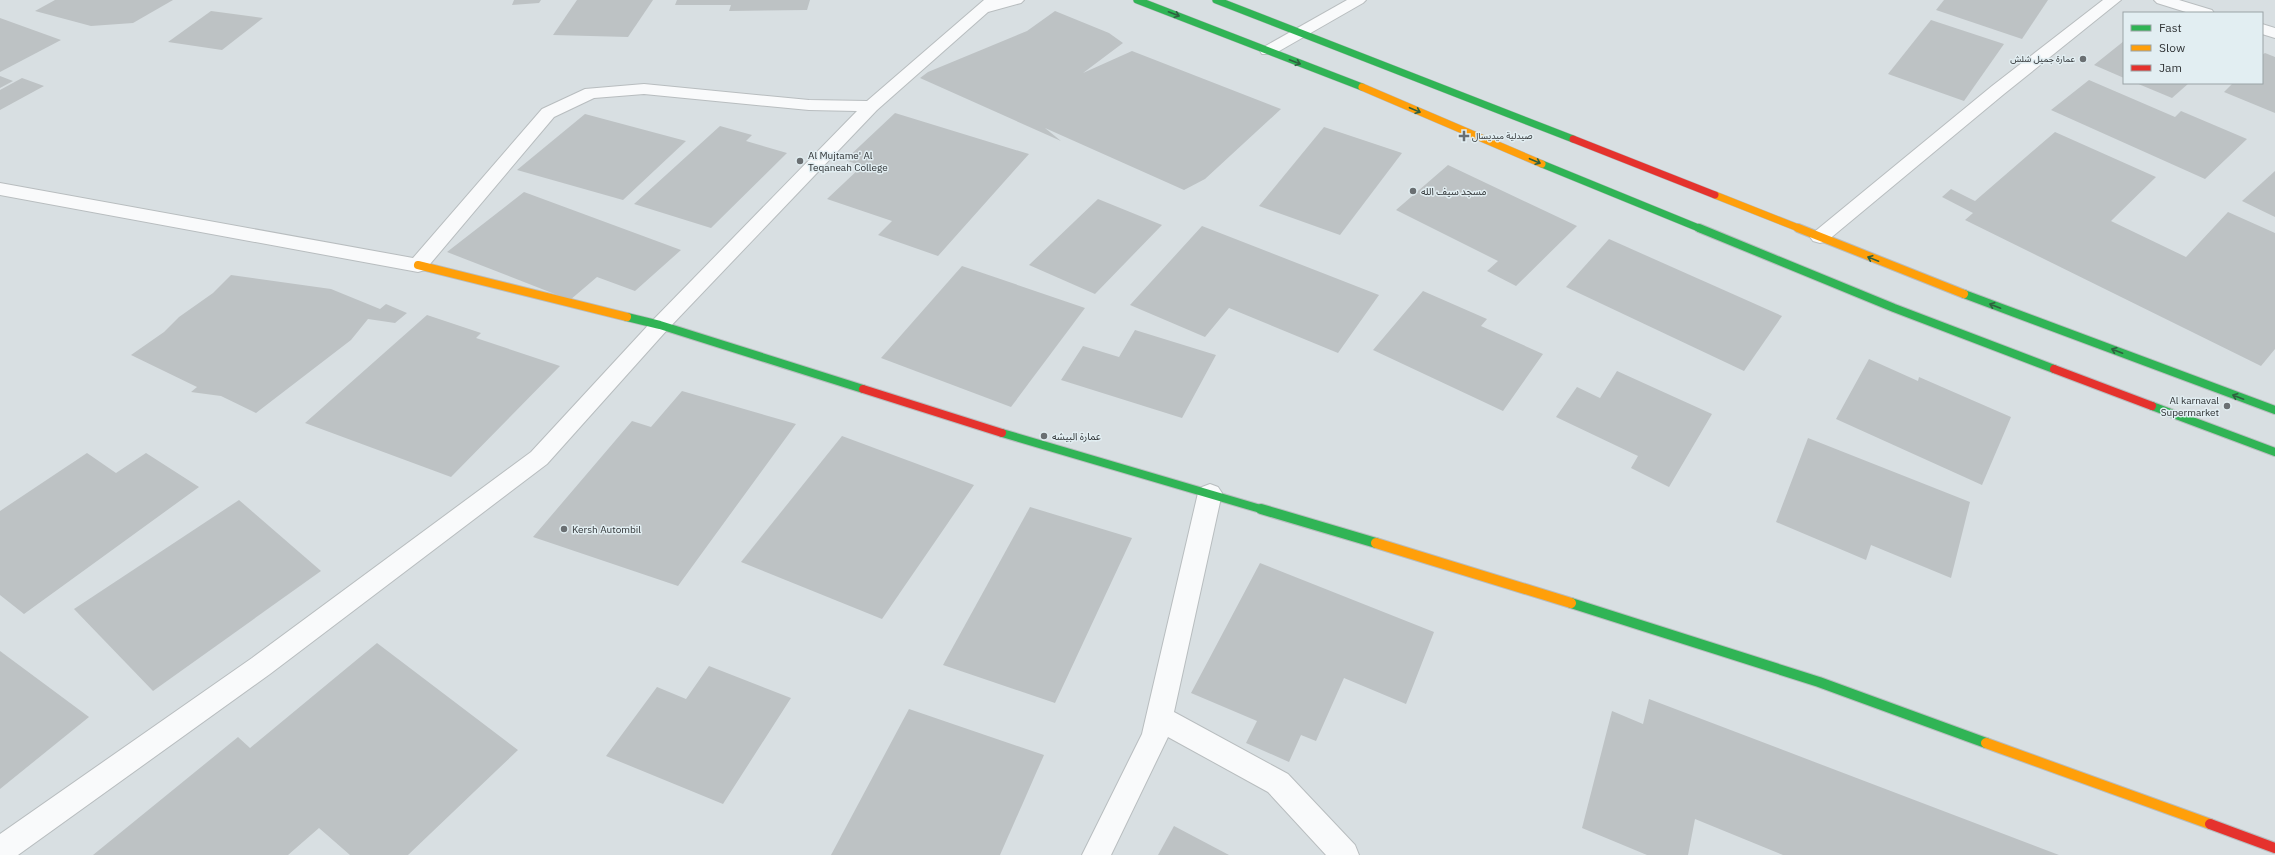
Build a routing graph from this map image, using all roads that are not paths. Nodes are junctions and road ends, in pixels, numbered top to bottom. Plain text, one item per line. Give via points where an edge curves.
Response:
1 (1016, 0) edge
2 (1138, 0) edge
3 (1216, 0) edge
4 (1358, 0) edge
5 (2112, 0) edge
6 (2162, 0) edge
7 (989, 4) edge
8 (2203, 12) edge
9 (2263, 29) edge
10 (1300, 32) junction
11 (2275, 33) edge
12 (1268, 51) junction
13 (871, 106) junction
14 (0, 190) edge
15 (1820, 237) junction
16 (418, 265) junction
17 (660, 325) junction
18 (2275, 410) edge
19 (2275, 452) edge
20 (1210, 493) junction
21 (1159, 718) junction
22 (2275, 848) edge
23 (0, 850) edge
24 (1096, 855) edge
25 (1344, 855) edge

1 - 7 street
2 -> 12 main road
3 - 10 main road
4 - 10 street
5 - 15 street
6 - 8 street
7 - 13 street
9 - 11 street
10 - 12 street
10 - 15 main road
12 -> 19 main road via 1894,308
13 - 16 street via 810,105 644,89 592,93 548,113
13 - 17 street
14 - 16 street
18 -> 15 main road via 1922,278
16 - 17 main road
17 - 20 main road via 966,422
17 - 23 street via 539,458 260,666
20 - 21 street
20 - 22 main road via 1493,578 1819,682
21 - 24 street via 1154,736
21 - 25 street via 1278,783

